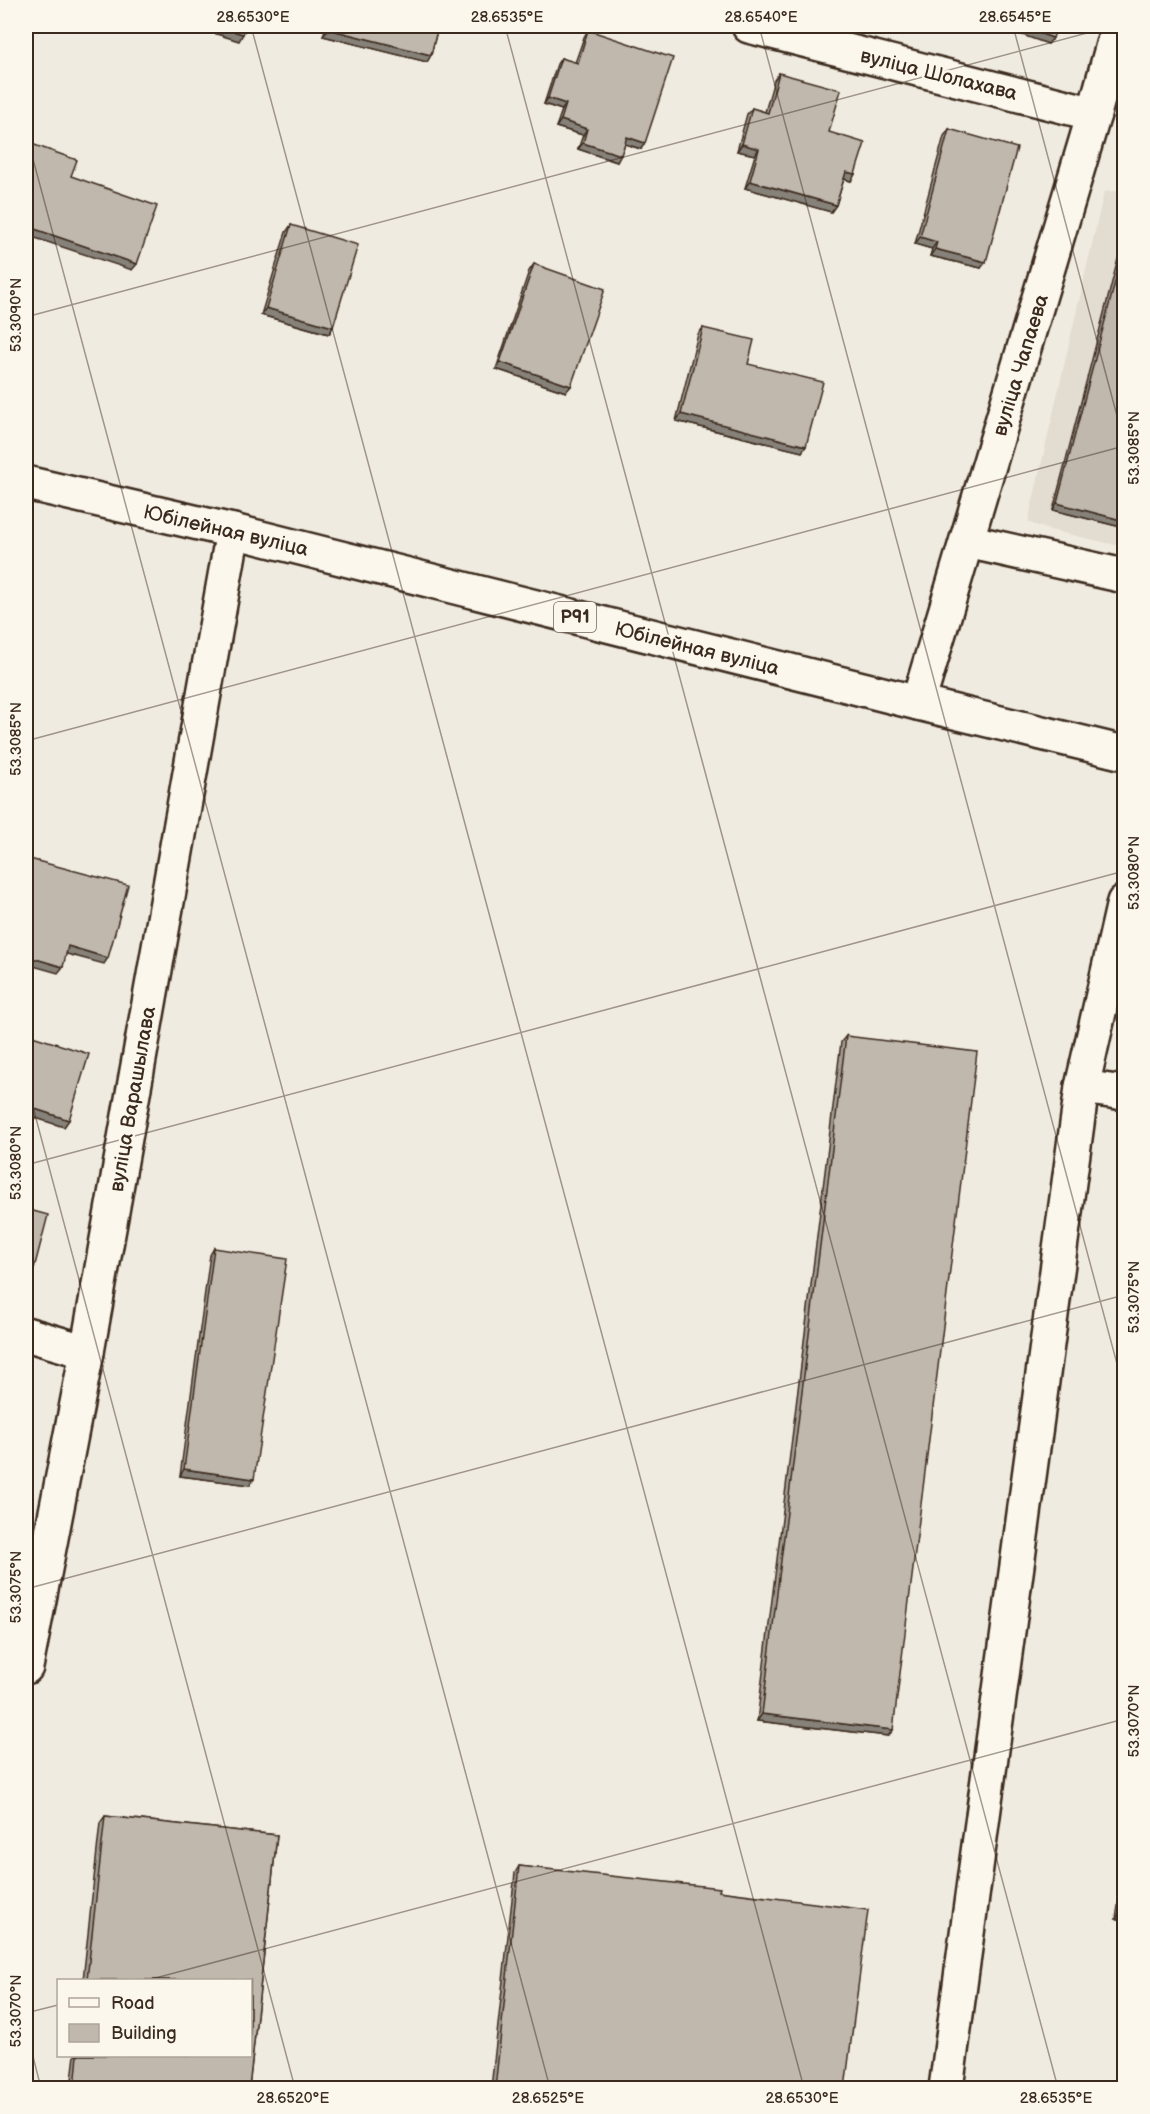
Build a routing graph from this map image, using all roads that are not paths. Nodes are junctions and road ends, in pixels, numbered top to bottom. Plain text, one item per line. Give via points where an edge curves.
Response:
1 (749, 26) edge
2 (1118, 26) edge
3 (1125, 27) edge
4 (1094, 114) junction
5 (26, 483) edge
6 (233, 531) junction
7 (967, 541) junction
8 (1125, 576) edge
9 (918, 703) junction
10 (1125, 753) edge
11 (1125, 902) edge
12 (1083, 1087) junction
13 (1125, 1093) edge
14 (26, 1334) edge
15 (87, 1352) junction
16 (26, 1667) edge
17 (946, 2088) edge

1 - 4 street, вуліца Шолахава
2 - 3 street
2 - 4 street, вуліца Чапаева
4 - 7 street, вуліца Чапаева
5 - 6 street, Юбілейная вуліца / Р91
6 - 9 street, Юбілейная вуліца / Р91
6 - 15 street, вуліца Варашылава
7 - 8 street
7 - 9 street, вуліца Чапаева
9 - 10 street, Юбілейная вуліца / Р91
11 - 12 street
12 - 13 street
12 - 17 street
14 - 15 street
15 - 16 street, вуліца Варашылава

